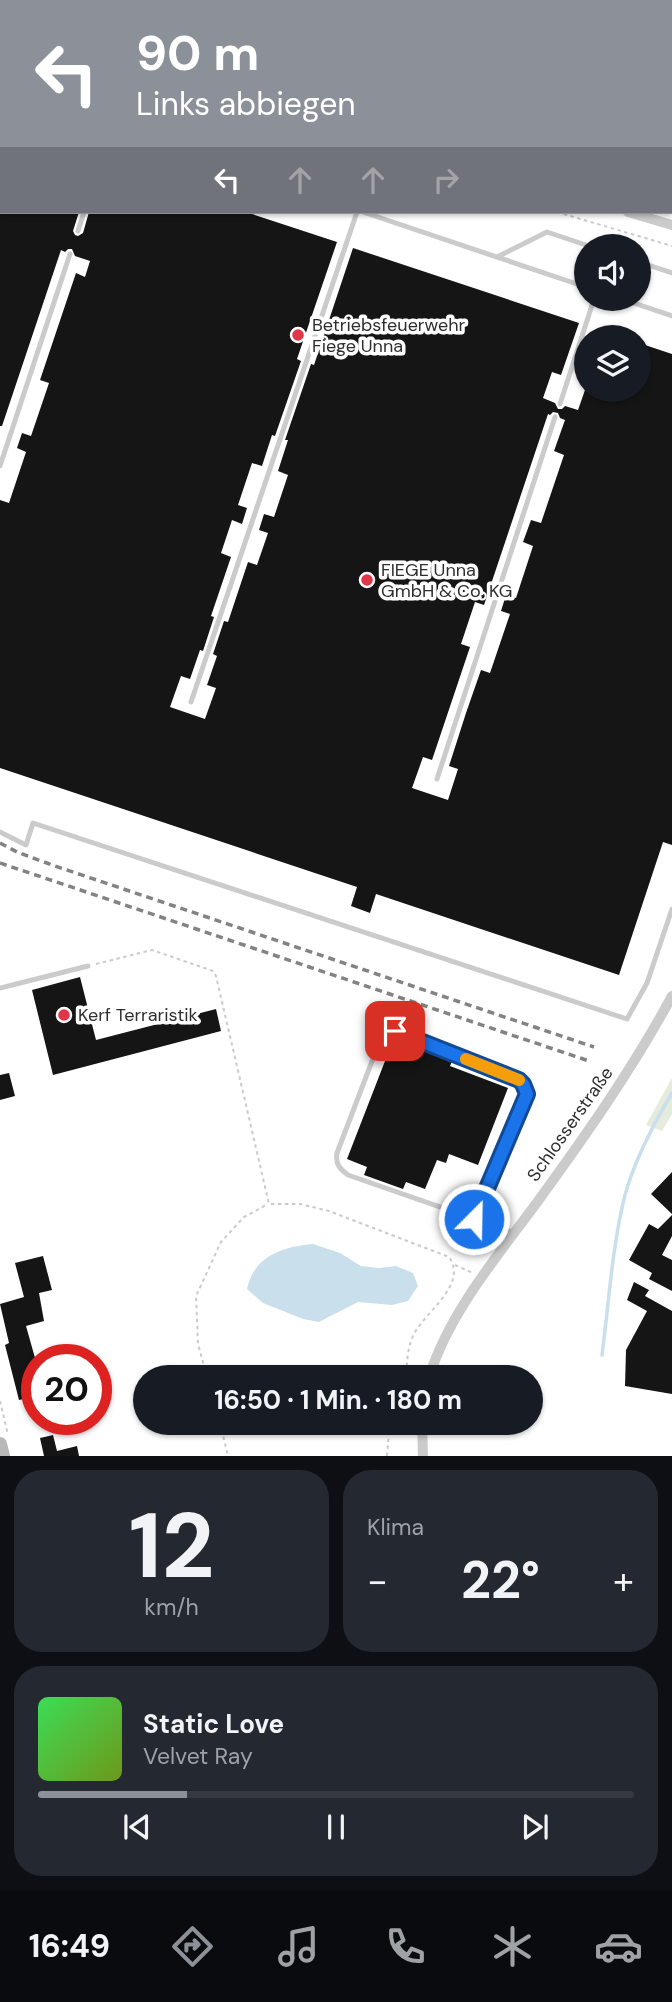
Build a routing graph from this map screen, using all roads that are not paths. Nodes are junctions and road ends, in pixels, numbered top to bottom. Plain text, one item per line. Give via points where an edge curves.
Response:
1 (83, 214) edge
2 (356, 214) edge
3 (369, 214) edge
4 (635, 214) edge
5 (672, 225) edge
6 (78, 231) dead end
7 (574, 241) edge
8 (70, 254) dead end
9 (496, 257) junction
10 (651, 266) edge
11 (672, 273) edge
12 (574, 283) edge
13 (651, 309) edge
14 (590, 311) edge
15 (672, 316) edge
16 (560, 404) dead end
17 (555, 417) dead end
18 (0, 466) edge
19 (191, 702) dead end
20 (437, 779) dead end
21 (0, 832) edge
22 (672, 909) edge
23 (88, 966) road end
24 (0, 988) edge
25 (672, 996) edge
26 (474, 1219) junction
27 (514, 1233) junction
28 (433, 1365) edge
29 (422, 1435) edge
30 (4, 1440) edge
31 (3, 1456) edge
32 (423, 1456) edge

1 - 6 lane
2 - 19 lane
3 - 9 lane
4 - 5 street
7 - 9 lane via 547,232
8 - 18 lane
9 - 12 lane
10 - 11 lane
13 - 15 lane
14 - 16 lane
17 - 20 lane
21 - 22 lane via 26,845 33,823 627,1019 647,983
23 - 24 lane
25 - 27 street, Schlosserstraße via 604,1109
26 - 26 lane via 339,1168 337,1153 385,1032 395,1031 519,1080 526,1090
26 - 27 lane
27 - 28 street, Schlosserstraße via 450,1327
29 - 32 street
30 - 31 main road

